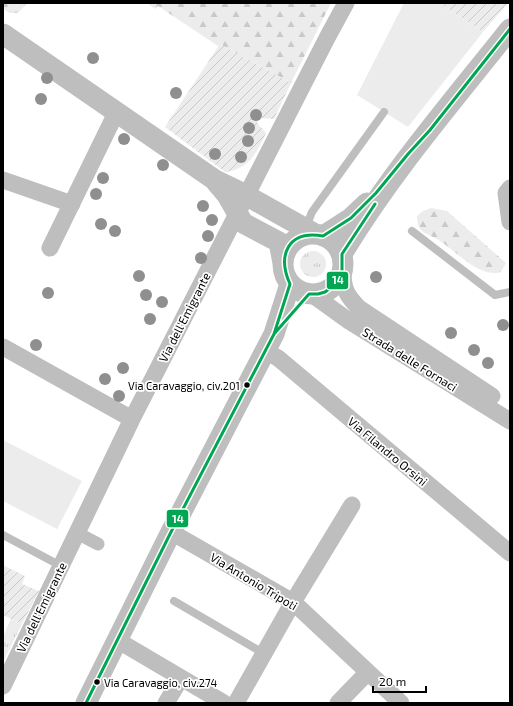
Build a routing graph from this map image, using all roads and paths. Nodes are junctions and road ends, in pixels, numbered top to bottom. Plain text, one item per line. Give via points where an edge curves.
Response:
1 (346, 3) edge
2 (510, 29) edge
3 (3, 34) edge
4 (384, 112) dead end
5 (116, 113) junction
6 (430, 130) junction
7 (3, 180) edge
8 (215, 180) junction
9 (510, 188) edge
10 (247, 196) junction
11 (72, 204) junction
12 (237, 214) junction
13 (510, 222) edge
14 (412, 231) dead end
15 (314, 233) junction
16 (50, 248) dead end
17 (283, 263) junction
18 (342, 263) junction
19 (290, 284) junction
20 (510, 292) edge
21 (311, 294) junction
22 (269, 342) junction
23 (3, 347) edge
24 (510, 413) edge
25 (132, 419) junction
26 (510, 420) edge
27 (352, 505) dead end
28 (171, 532) junction
29 (77, 533) junction
30 (3, 535) edge
31 (98, 544) dead end
32 (510, 553) edge
33 (61, 566) junction
34 (174, 601) dead end
35 (293, 602) junction
36 (117, 640) junction
37 (265, 654) junction
38 (368, 672) junction
39 (181, 678) junction
40 (4, 679) edge
41 (86, 703) edge
42 (166, 703) edge
43 (224, 703) edge
44 (236, 703) edge
45 (338, 703) edge
46 (401, 703) edge

1 - 10 street, Via dell'Emigrante
2 - 6 street
3 - 5 street
4 - 15 lane via 312,212
5 - 8 street
5 - 11 street
6 - 15 street via 376,194 351,218
6 - 18 street via 380,197
7 - 11 street
8 - 10 street
8 - 12 street
9 - 13 street via 506,193
10 - 12 street, Via dell'Emigrante
10 - 15 street
11 - 16 street
12 - 17 street via 246,225 279,242
12 - 25 street, Via dell'Emigrante
14 - 20 lane via 495,295
15 - 17 street via 304,235 291,244
15 - 18 street via 338,246
17 - 19 street
18 - 21 street via 337,284 320,294
18 - 24 street, Strada delle Fornaci via 344,288 359,308 493,397
19 - 21 street via 302,292
19 - 22 street
21 - 22 street
21 - 26 street, Strada delle Fornaci via 349,321
22 - 28 street
22 - 32 street, Via Filandro Orsini via 278,358
23 - 25 street
25 - 29 street, Via dell'Emigrante
27 - 35 street
28 - 35 street, Via Antonio Tripoti
28 - 36 street
29 - 31 street
29 - 33 street, Via dell'Emigrante
30 - 33 lane
33 - 40 street, Via dell'Emigrante
34 - 37 lane
35 - 37 street
35 - 38 street, Via Antonio Tripoti
36 - 39 street
36 - 41 street
37 - 44 street
38 - 45 street
38 - 46 street, Via Antonio Tripoti
39 - 42 street
39 - 43 street

